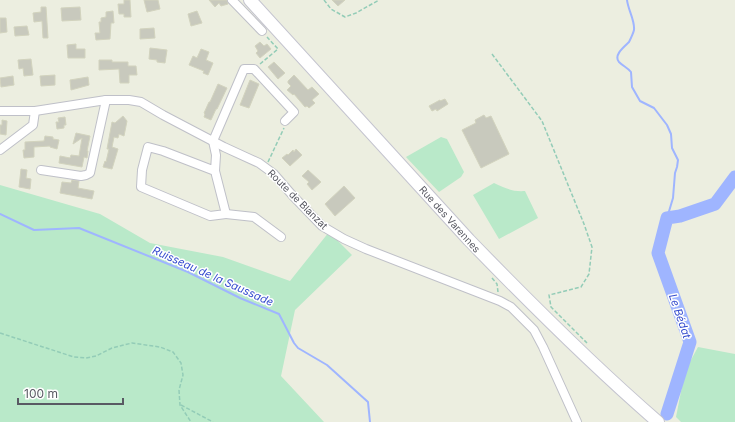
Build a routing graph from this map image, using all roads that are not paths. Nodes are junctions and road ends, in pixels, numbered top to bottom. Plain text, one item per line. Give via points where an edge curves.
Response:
1 (232, 0) edge
2 (253, 1) edge
3 (262, 31) road end
4 (106, 100) junction
5 (0, 111) edge
6 (35, 111) junction
7 (285, 122) road end
8 (213, 141) junction
9 (0, 150) edge
10 (41, 170) dead end
11 (215, 171) junction
12 (226, 214) junction
13 (281, 237) dead end
14 (577, 422) edge
15 (658, 422) edge

1 - 3 street
2 - 15 main road, Rue des Varennes via 504,277 607,377
4 - 6 street, Route de Blanzat
4 - 8 street, Route de Blanzat via 141,102
4 - 10 street via 90,173 81,176
5 - 6 street, Route de Blanzat
6 - 9 street via 33,125
7 - 8 street via 294,112 254,69 244,69
8 - 11 street via 216,155
8 - 14 street, Route de Blanzat via 266,167 312,216 332,233 511,307 534,330
11 - 12 street
11 - 12 street via 148,147 141,187 210,216
12 - 13 street via 254,218

